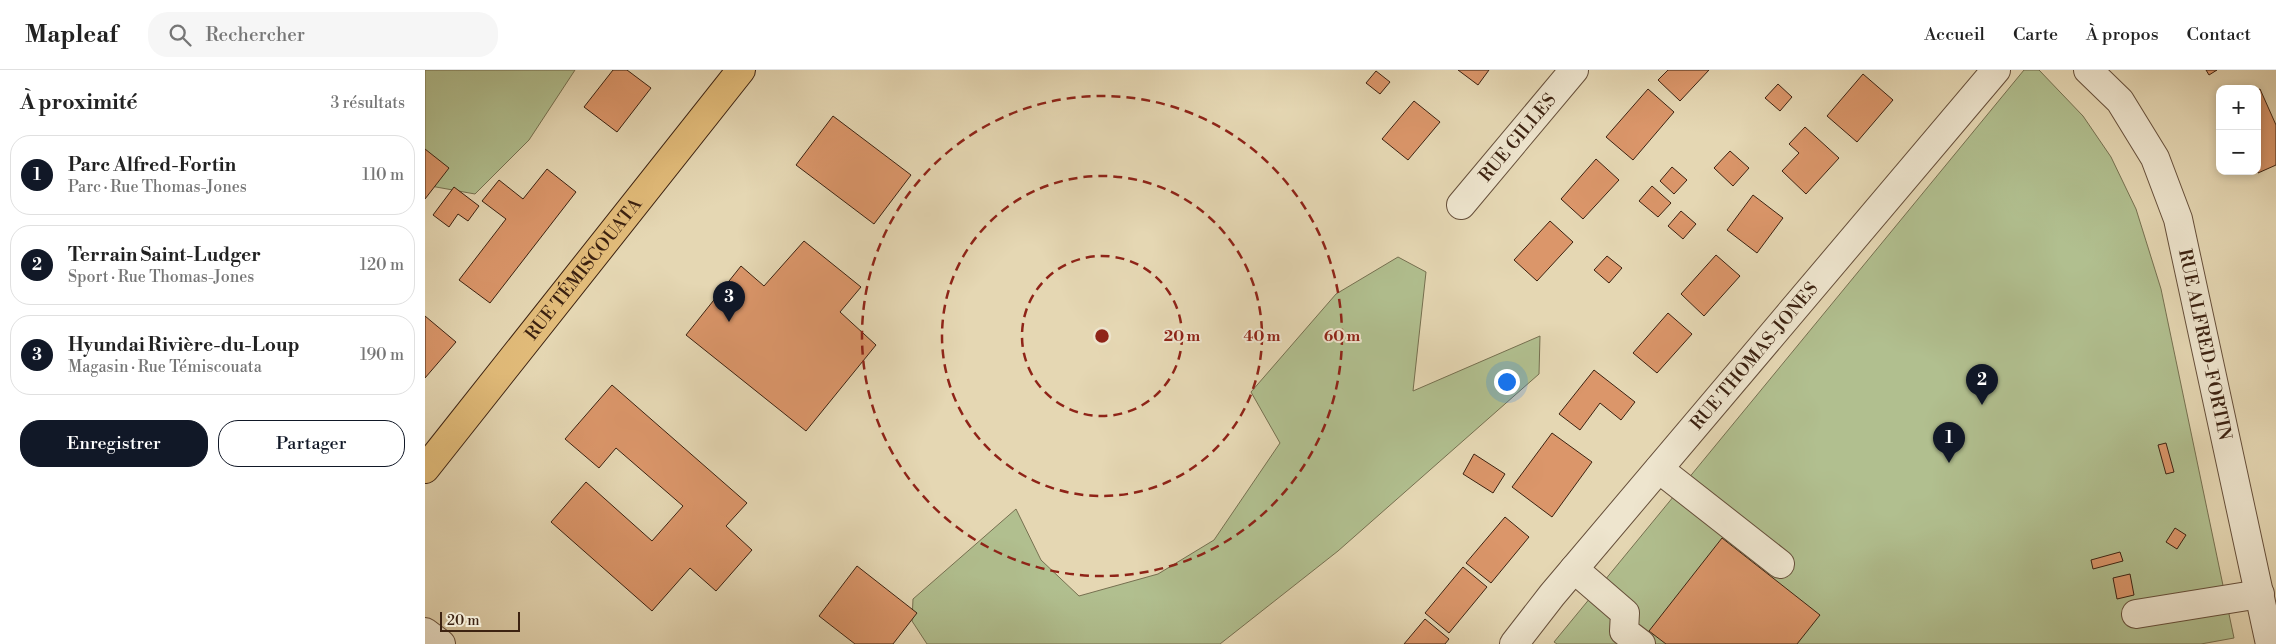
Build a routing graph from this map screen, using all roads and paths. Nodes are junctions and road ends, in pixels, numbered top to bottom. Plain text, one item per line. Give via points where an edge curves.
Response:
1 (741, 70) edge
2 (1574, 70) edge
3 (1996, 70) edge
4 (2088, 70) edge
5 (1461, 205) dead end
6 (425, 468) edge
7 (1659, 469) junction
8 (1780, 564) dead end
9 (1574, 569) junction
10 (2266, 601) edge
11 (2136, 614) dead end
12 (425, 632) edge
13 (441, 644) edge
14 (1514, 644) edge
15 (1641, 644) edge
16 (2270, 644) edge

1 - 6 main road, RUE TÉMISCOUATA
2 - 5 street, RUE GILLES
3 - 7 street, RUE THOMAS-JONES
4 - 10 street, RUE ALFRED-FORTIN via 2120,101 2150,150 2178,219
7 - 8 street
7 - 9 street, RUE THOMAS-JONES
9 - 14 street, RUE THOMAS-JONES
9 - 15 street via 1625,613 1624,631
10 - 11 street
10 - 16 street, RUE ALFRED-FORTIN
12 - 13 street

